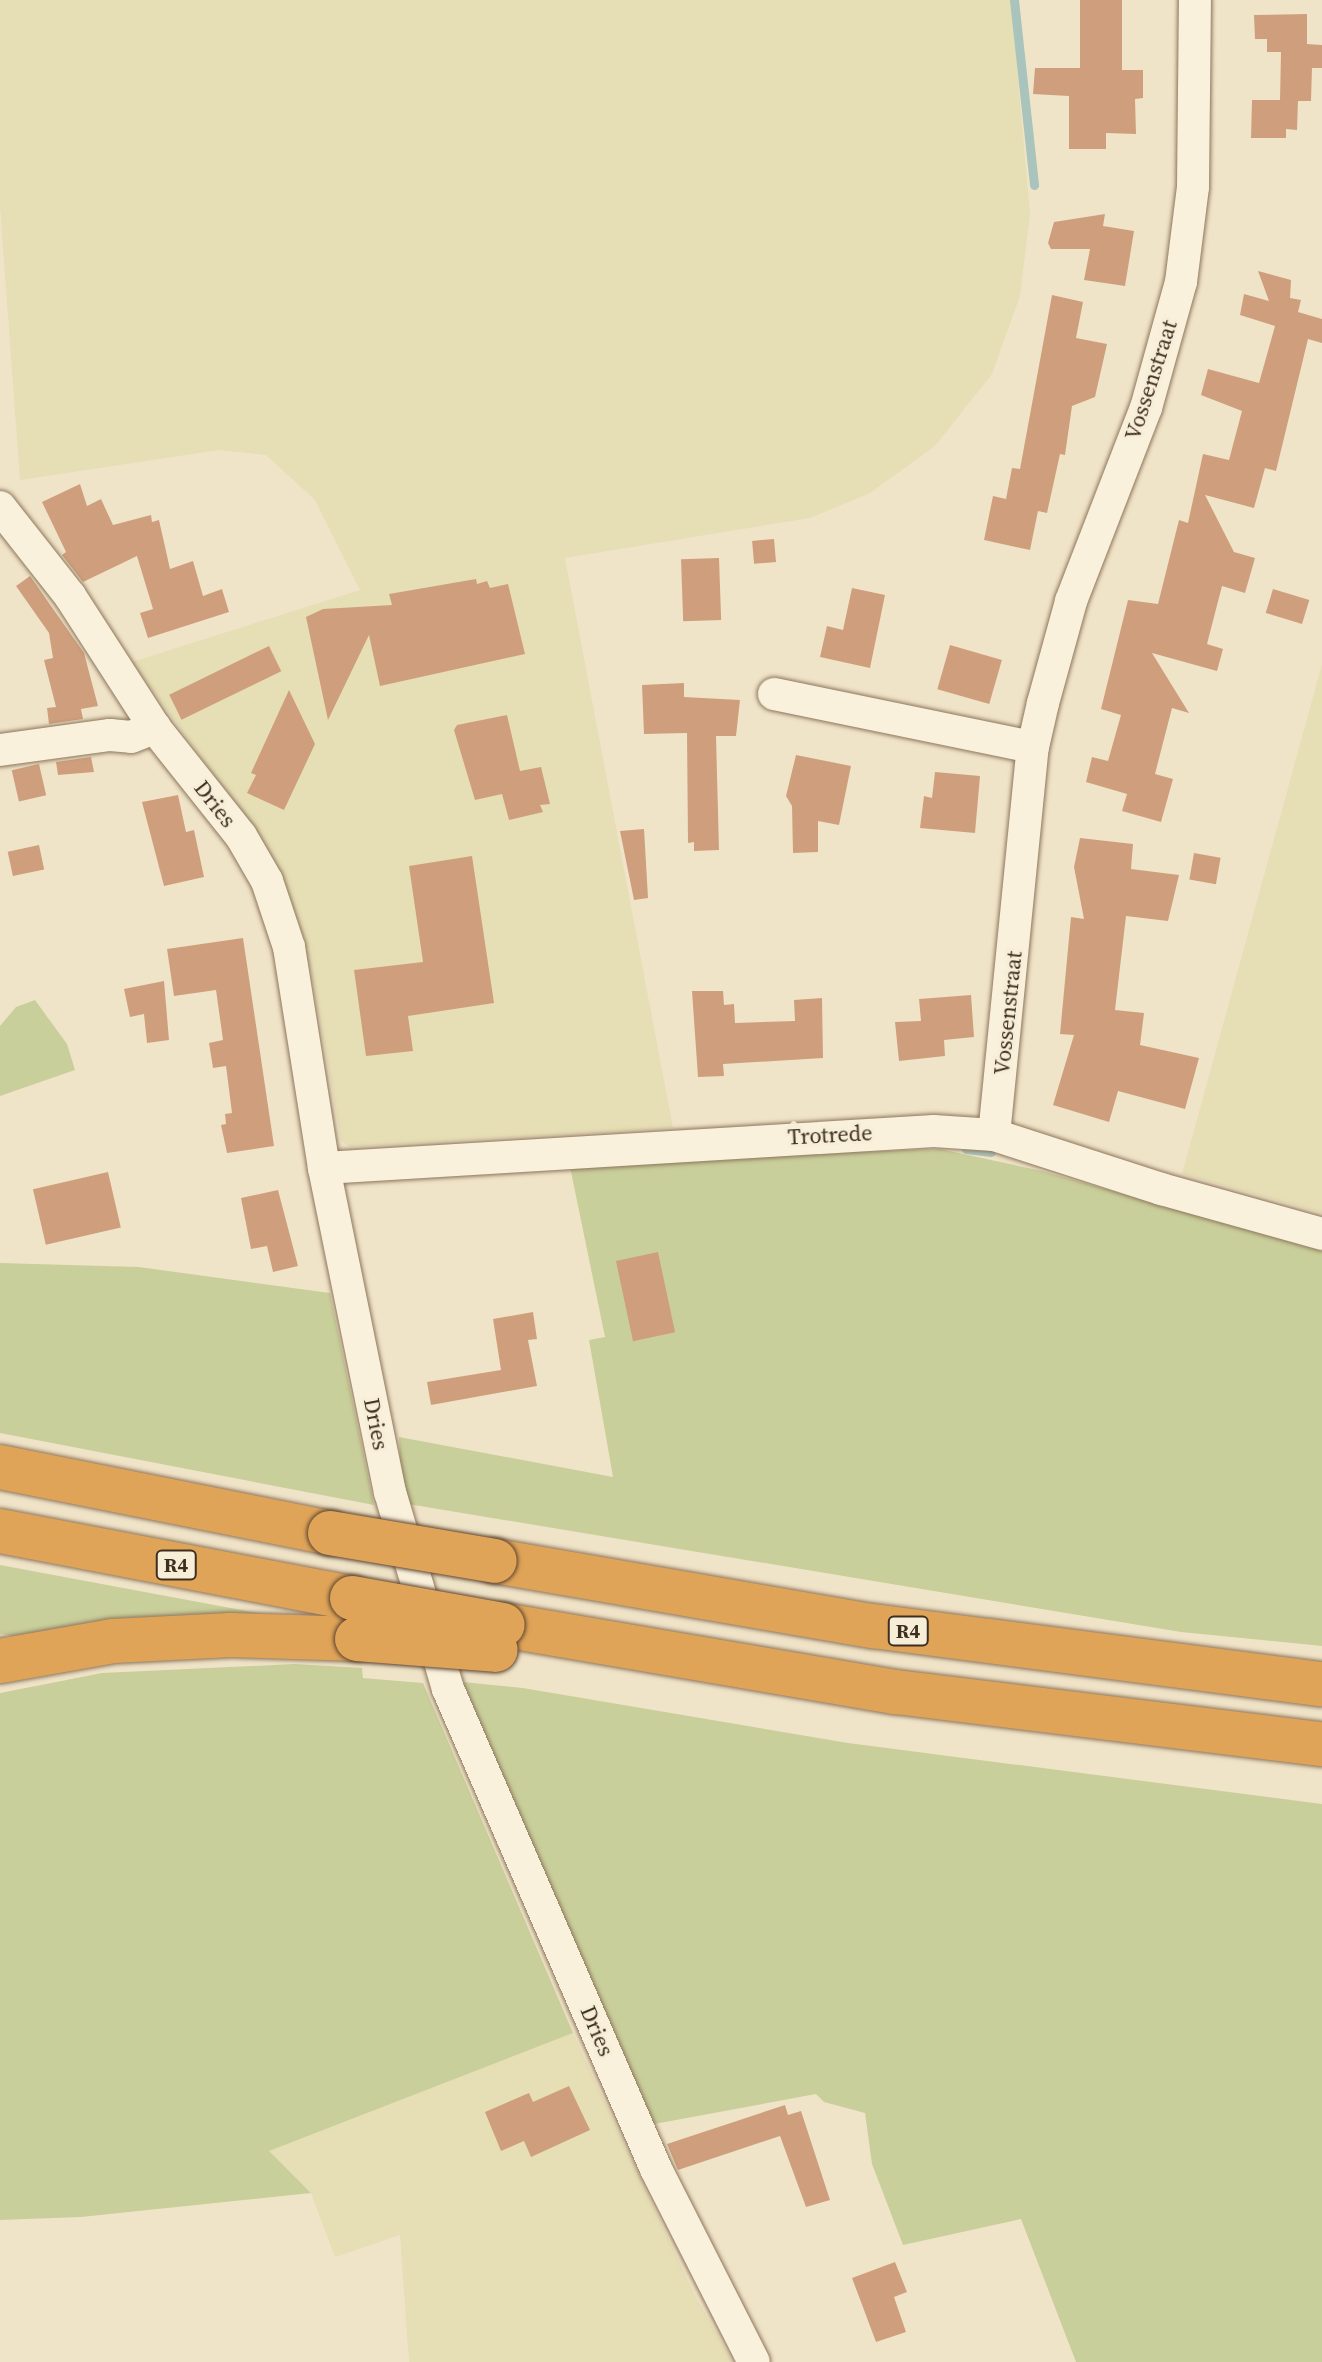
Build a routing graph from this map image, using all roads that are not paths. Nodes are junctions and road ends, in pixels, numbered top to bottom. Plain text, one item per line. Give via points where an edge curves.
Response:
1 (1195, 0) edge
2 (0, 507) edge
3 (132, 694) junction
4 (774, 694) dead end
5 (155, 728) junction
6 (110, 735) junction
7 (1033, 747) junction
8 (0, 750) edge
9 (994, 1135) junction
10 (324, 1168) junction
11 (1322, 1234) edge
12 (0, 1467) edge
13 (0, 1531) edge
14 (354, 1618) junction
15 (0, 1661) edge
16 (1322, 1684) edge
17 (1322, 1744) edge
18 (754, 2362) edge

1 - 7 street, Vossenstraat via 1193,187 1181,282 1146,408 1071,601
2 - 3 street, Dries via 70,596
3 - 5 street, Dries
3 - 6 street
4 - 7 street
5 - 6 street via 131,737
5 - 10 street, Dries via 241,836 267,881 289,947
6 - 8 street
7 - 9 street, Vossenstraat
9 - 10 street, Trotrede via 875,1133
9 - 11 street, Trotrede
10 - 18 street, Dries via 390,1492 448,1689 656,2169
12 - 16 highway, R4, bridge via 330,1533 873,1626
13 - 14 highway, R4
14 - 15 highway via 231,1635 113,1641
14 - 17 highway, R4, bridge via 499,1638 614,1644 896,1692

